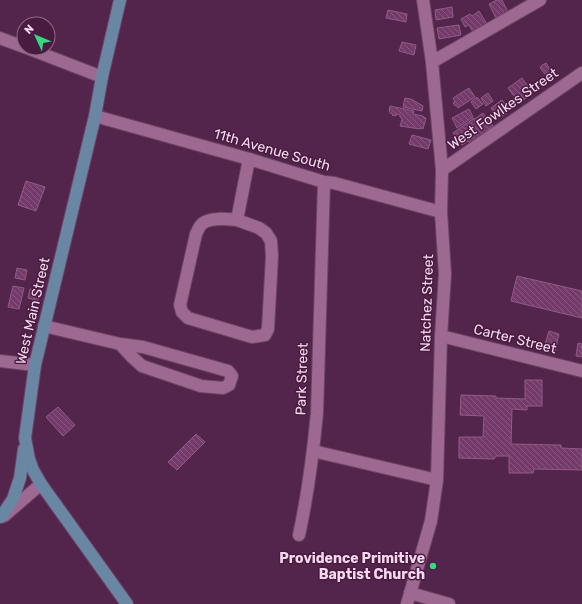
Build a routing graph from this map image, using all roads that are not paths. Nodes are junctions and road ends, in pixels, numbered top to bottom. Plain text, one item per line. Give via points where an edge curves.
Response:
1 (120, 0) edge
2 (423, 0) edge
3 (540, 0) edge
4 (0, 38) edge
5 (16, 44) edge
6 (46, 56) edge
7 (432, 62) junction
8 (582, 73) edge
9 (102, 77) junction
10 (95, 116) junction
11 (249, 159) junction
12 (442, 170) junction
13 (324, 182) junction
14 (441, 212) junction
15 (237, 220) junction
16 (44, 326) junction
17 (441, 336) junction
18 (120, 344) junction
19 (0, 361) edge
20 (35, 365) junction
21 (582, 371) edge
22 (25, 438) junction
23 (313, 451) junction
24 (437, 480) junction
25 (41, 484) junction
26 (1, 518) edge
27 (299, 535) dead end
28 (408, 598) edge
29 (127, 604) edge
30 (449, 604) edge

1 - 9 main road, West Main Street
2 - 7 street, Natchez Street
3 - 7 street
4 - 5 street
6 - 9 street
7 - 12 street, Natchez Street
8 - 12 street, West Fowlkes Street
9 - 10 main road, West Main Street
10 - 11 street, 11th Avenue South
10 - 16 main road, West Main Street
11 - 13 street, 11th Avenue South
11 - 15 street
12 - 14 street, Natchez Street
13 - 14 street, 11th Avenue South
13 - 23 street, Park Street via 317,413
14 - 17 street, Natchez Street via 445,274
15 - 15 street via 259,228 271,241 268,329 265,335 252,337 188,318 180,305 196,234 200,227 214,219
16 - 18 street
16 - 20 main road, West Main Street
17 - 21 street, Carter Street
17 - 24 street, Natchez Street
18 - 18 street via 142,366 201,386 223,388 229,385 232,376 228,372 143,347
19 - 20 street
20 - 22 main road, West Main Street
22 - 25 main road, West Main Street via 29,460
22 - 26 main road via 20,478 13,499
23 - 24 street
23 - 27 street, Park Street
24 - 28 street, Natchez Street via 431,521
25 - 26 street
25 - 29 main road, West Main Street
28 - 30 street

